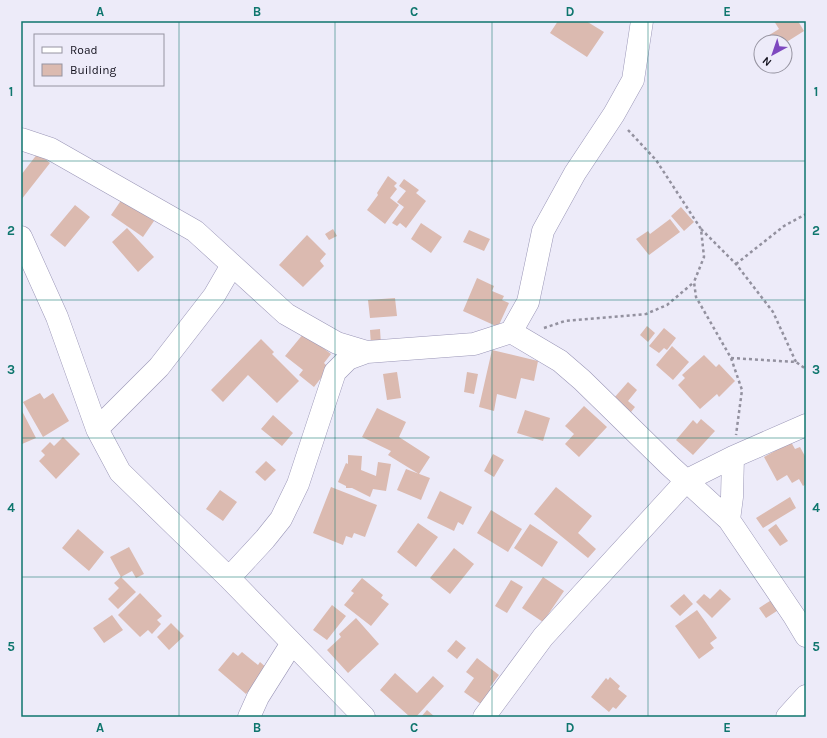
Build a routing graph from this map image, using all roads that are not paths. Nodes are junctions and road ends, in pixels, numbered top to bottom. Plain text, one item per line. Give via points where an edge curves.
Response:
1 (639, 22) edge
2 (21, 139) edge
3 (21, 237) edge
4 (232, 265) junction
5 (516, 334) junction
6 (367, 352) junction
7 (806, 425) edge
8 (97, 429) junction
9 (733, 457) junction
10 (687, 480) junction
11 (729, 520) junction
12 (229, 578) junction
13 (806, 636) edge
14 (292, 643) junction
15 (806, 696) edge
16 (249, 717) edge
17 (364, 717) edge
18 (484, 717) edge
19 (787, 717) edge

1 - 5 street via 633,80 575,173 543,232 528,302
2 - 4 street via 51,148 195,231
3 - 8 street via 57,317
4 - 6 street via 286,314 337,343
4 - 8 street via 214,296 159,367
5 - 6 street via 474,344
5 - 10 street via 571,370
6 - 12 street via 348,359 335,372 298,484 281,519
7 - 9 street
8 - 12 street via 120,472
9 - 10 street
9 - 11 street
10 - 11 street
10 - 18 street via 543,637
11 - 13 street
12 - 14 street
14 - 16 street via 258,697
14 - 17 street
15 - 19 street

